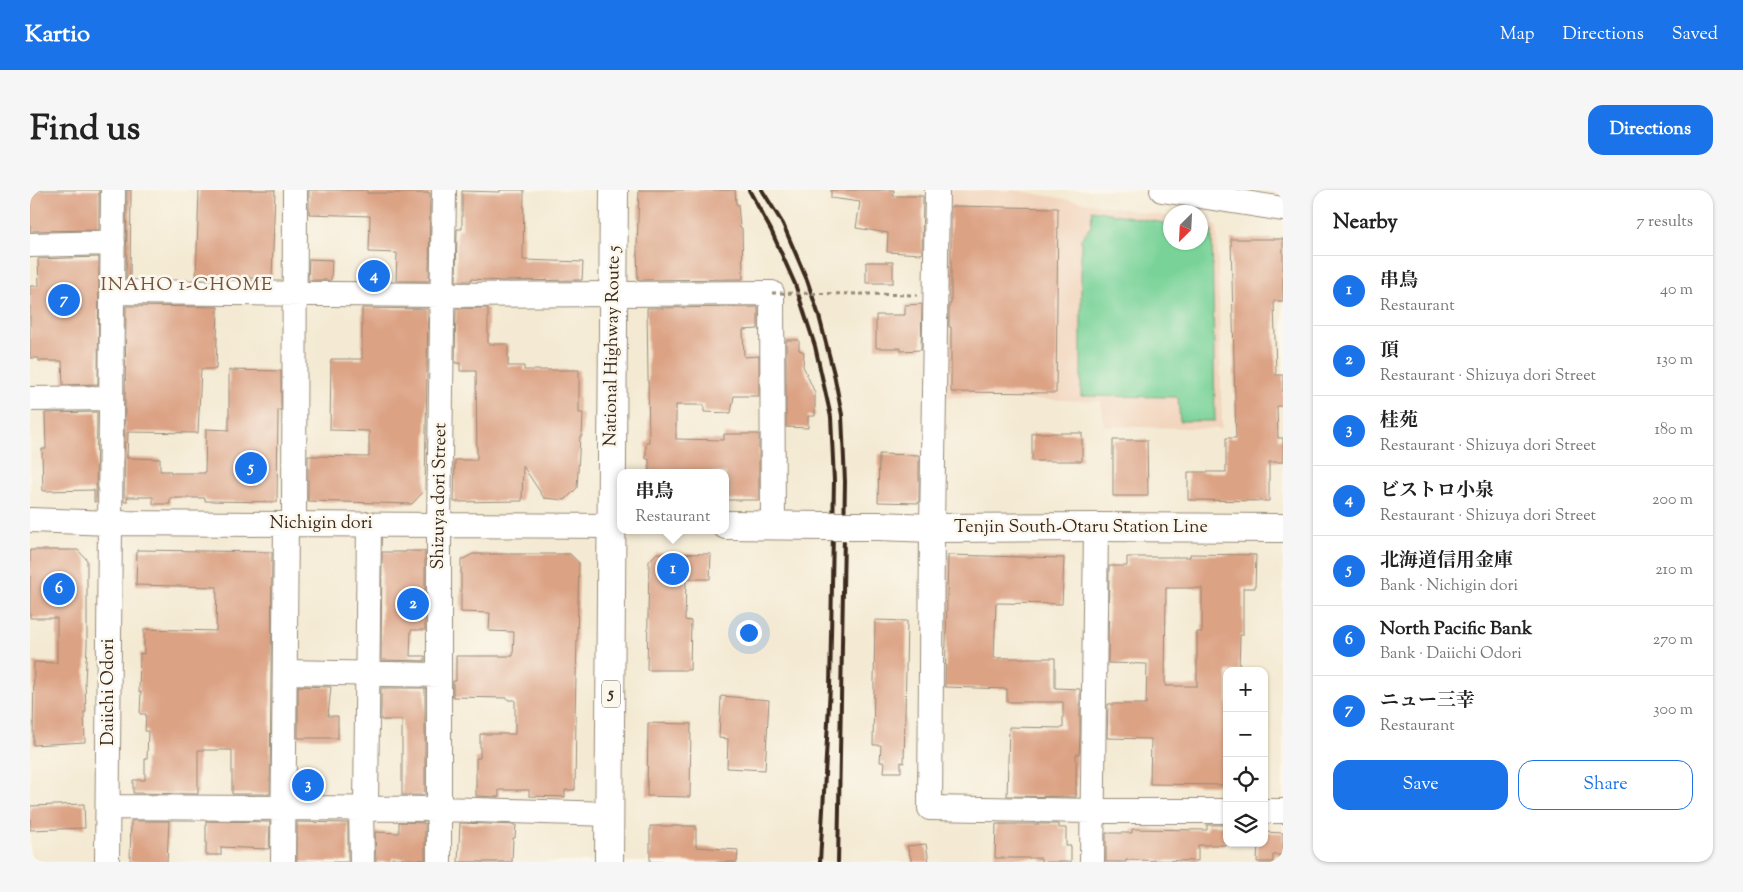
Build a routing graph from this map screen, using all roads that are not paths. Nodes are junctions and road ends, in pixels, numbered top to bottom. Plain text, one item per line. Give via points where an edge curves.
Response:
1 (113, 190) edge
2 (295, 190) edge
3 (444, 190) edge
4 (614, 190) edge
5 (937, 190) edge
6 (1162, 190) edge
7 (1283, 209) edge
8 (113, 243) junction
9 (30, 245) edge
10 (112, 292) junction
11 (294, 294) junction
12 (613, 294) junction
13 (443, 295) junction
14 (111, 398) junction
15 (30, 399) edge
16 (30, 520) edge
17 (110, 522) junction
18 (290, 524) junction
19 (369, 524) junction
20 (439, 525) junction
21 (729, 525) edge
22 (773, 525) junction
23 (616, 526) edge
24 (1096, 527) junction
25 (932, 528) junction
26 (1283, 528) edge
27 (285, 672) junction
28 (368, 674) junction
29 (439, 675) junction
30 (108, 807) junction
31 (283, 808) junction
32 (364, 808) junction
33 (440, 809) junction
34 (1093, 811) junction
35 (1223, 811) edge
36 (1268, 811) edge
37 (1283, 811) edge
38 (610, 814) junction
39 (107, 862) edge
40 (284, 862) edge
41 (362, 862) edge
42 (439, 862) edge
43 (609, 862) edge
44 (1092, 862) edge

1 - 8 street, Daiichi Odori
2 - 11 street
3 - 13 street, Shizuya dori Street
4 - 12 main road, National Highway Route 5 / 5
5 - 25 street
6 - 7 street
8 - 9 street
8 - 10 street, Daiichi Odori
10 - 11 street
10 - 14 street, Daiichi Odori
11 - 13 street
11 - 18 street
12 - 13 street
12 - 22 street via 772,293
12 - 23 main road, National Highway Route 5 / 5
13 - 20 street, Shizuya dori Street
14 - 15 street
14 - 17 street, Daiichi Odori
16 - 17 street, Nichigin dori
17 - 18 street, Nichigin dori
17 - 30 street, Daiichi Odori
18 - 19 street, Nichigin dori
18 - 27 street
19 - 20 street, Nichigin dori
19 - 28 street
20 - 23 street, Nichigin dori
20 - 29 street, Shizuya dori Street
21 - 22 main road
22 - 25 main road, Tenjin South-Otaru Station Line, bridge
23 - 38 main road, National Highway Route 5 / 5
24 - 25 main road, Tenjin South-Otaru Station Line
24 - 26 main road, Tenjin South-Otaru Station Line
24 - 34 street
25 - 34 street via 930,808
27 - 28 street
27 - 31 street
28 - 29 street
28 - 32 street
29 - 33 street, Shizuya dori Street
30 - 31 street
30 - 39 street, Daiichi Odori
31 - 32 street
31 - 40 street
32 - 33 street
32 - 41 street
33 - 38 street
33 - 42 street, Shizuya dori Street
34 - 35 street
34 - 44 street
36 - 37 street
38 - 43 main road, National Highway Route 5 / 5

